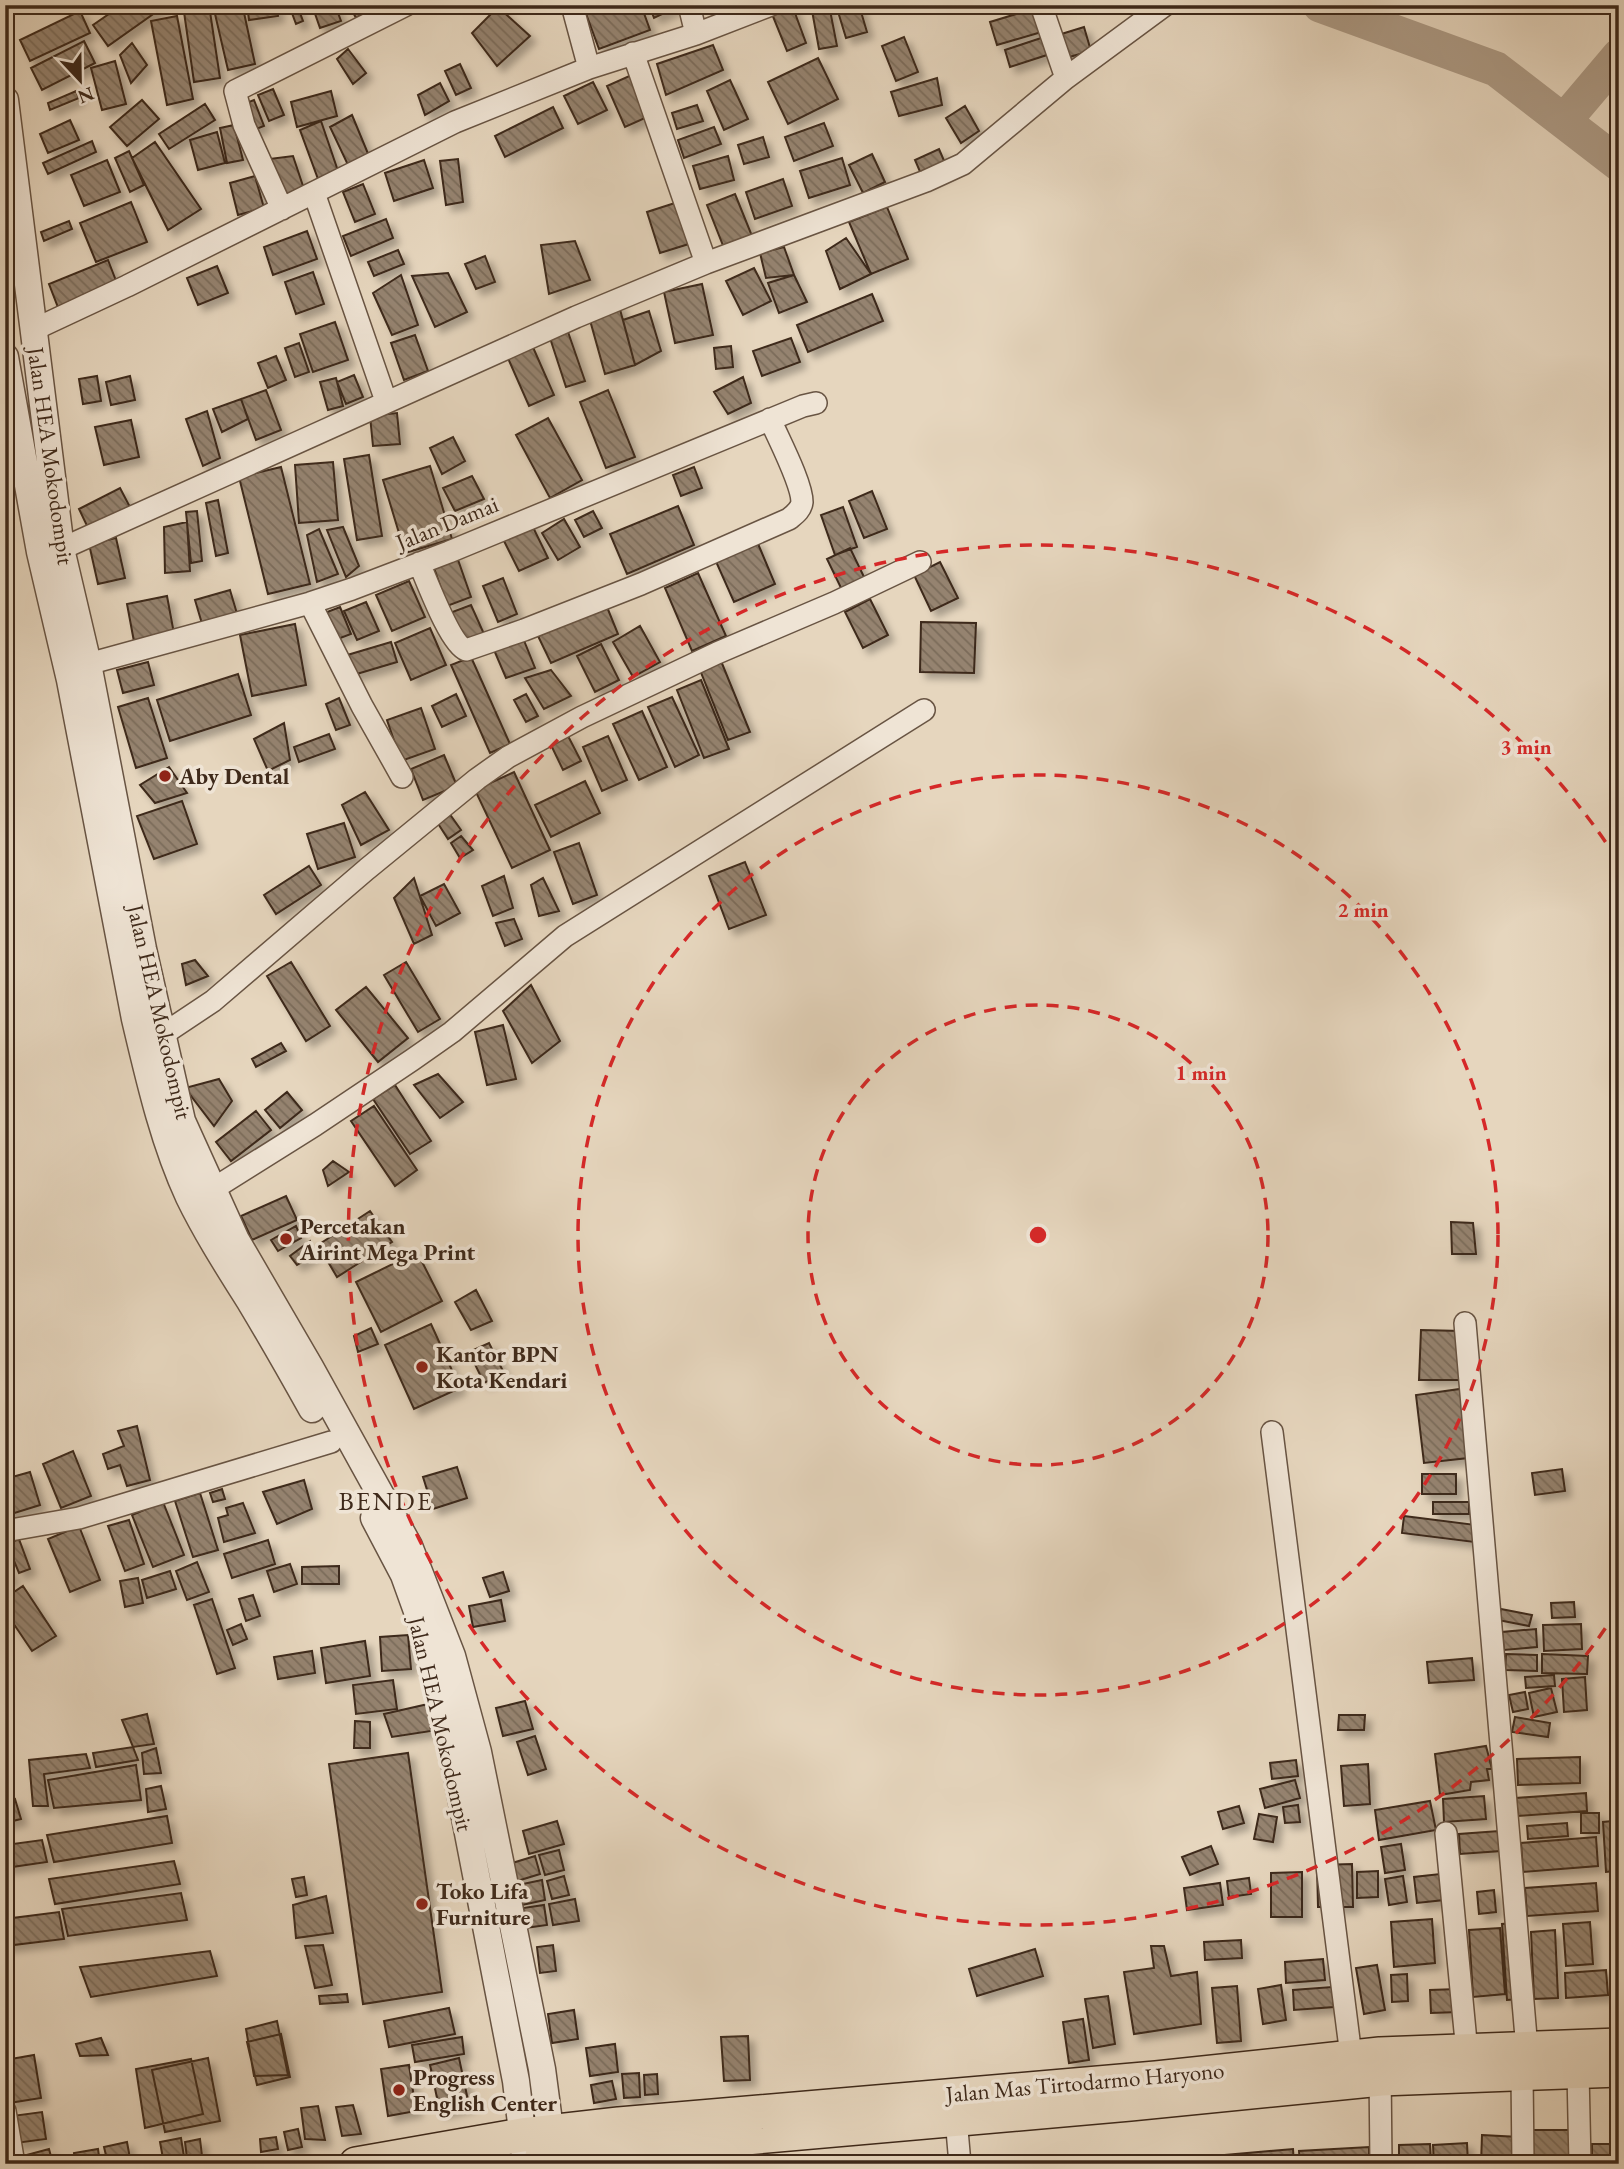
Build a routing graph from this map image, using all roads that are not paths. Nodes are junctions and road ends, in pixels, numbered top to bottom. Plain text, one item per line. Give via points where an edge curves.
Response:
1 (405, 5) edge
2 (572, 5) edge
3 (689, 5) edge
4 (771, 5) edge
5 (1041, 5) edge
6 (1165, 5) edge
7 (696, 34) junction
8 (633, 53) junction
9 (589, 68) junction
10 (1066, 78) junction
11 (5, 100) edge
12 (314, 193) junction
13 (282, 209) junction
14 (706, 263) junction
15 (33, 330) junction
16 (5, 342) edge
17 (5, 357) edge
18 (386, 401) junction
19 (816, 403) dead end
20 (770, 419) junction
21 (61, 549) junction
22 (920, 562) dead end
23 (419, 563) junction
24 (310, 603) junction
25 (88, 664) junction
26 (924, 710) dead end
27 (402, 777) dead end
28 (128, 925) junction
29 (162, 1035) junction
30 (212, 1189) junction
31 (1465, 1323) dead end
32 (1272, 1432) dead end
33 (331, 1442) junction
34 (5, 1531) edge
35 (454, 1706) junction
36 (1446, 1833) dead end
37 (1619, 2045) edge
38 (1467, 2052) junction
39 (1525, 2062) junction
40 (1370, 2063) junction
41 (1619, 2070) edge
42 (1578, 2072) junction
43 (955, 2106) junction
44 (5, 2111) edge
45 (539, 2151) edge
46 (14, 2164) edge
47 (356, 2164) edge
48 (484, 2164) edge
49 (960, 2164) edge
50 (1381, 2164) edge
51 (1523, 2164) edge
52 (1580, 2164) edge

1 - 13 street via 235,91 244,125
2 - 9 street
3 - 7 street
4 - 7 street
5 - 10 street
6 - 10 street
7 - 8 street
8 - 9 street
8 - 14 street
9 - 12 street via 455,122
10 - 14 street via 964,164
11 - 15 street, Jalan HEA Mokodompit
12 - 13 street
12 - 18 street
13 - 15 street
14 - 18 street
15 - 16 street
15 - 21 street, Jalan HEA Mokodompit
17 - 28 street, Jalan HEA Mokodompit via 40,552
18 - 21 street
19 - 20 street, Jalan Damai
20 - 23 street, Jalan Damai
20 - 23 street via 799,491 802,504 797,512 641,584 466,650 448,628
21 - 25 street, Jalan HEA Mokodompit
22 - 29 street via 717,653 516,752 477,779 214,1001
23 - 24 street, Jalan Damai
24 - 25 street, Jalan Damai
24 - 27 street
25 - 28 street, Jalan HEA Mokodompit
26 - 30 street via 565,936 452,1032
28 - 29 street, Jalan HEA Mokodompit
28 - 33 street, Jalan HEA Mokodompit via 148,1075 188,1195
29 - 30 street, Jalan HEA Mokodompit via 182,1121
30 - 35 street, Jalan HEA Mokodompit via 236,1240 409,1546 452,1656
31 - 39 street
32 - 40 street
33 - 34 street via 92,1514
33 - 35 street, Jalan HEA Mokodompit via 404,1575
35 - 45 street, Jalan HEA Mokodompit via 478,1752 542,2069
36 - 38 street
37 - 39 highway, Jalan Mas Tirtodarmo Haryono
38 - 39 highway, Jalan Mas Tirtodarmo Haryono
38 - 40 highway, Jalan Mas Tirtodarmo Haryono
39 - 40 highway, Jalan Mas Tirtodarmo Haryono
39 - 42 highway, Jalan Mas Tirtodarmo Haryono
39 - 51 street
40 - 43 highway, Jalan Mas Tirtodarmo Haryono via 1156,2078
40 - 50 street
41 - 42 highway, Jalan Mas Tirtodarmo Haryono
42 - 52 street
43 - 45 highway, Jalan Mas Tirtodarmo Haryono
43 - 49 street
44 - 46 street
45 - 47 highway
45 - 48 highway

